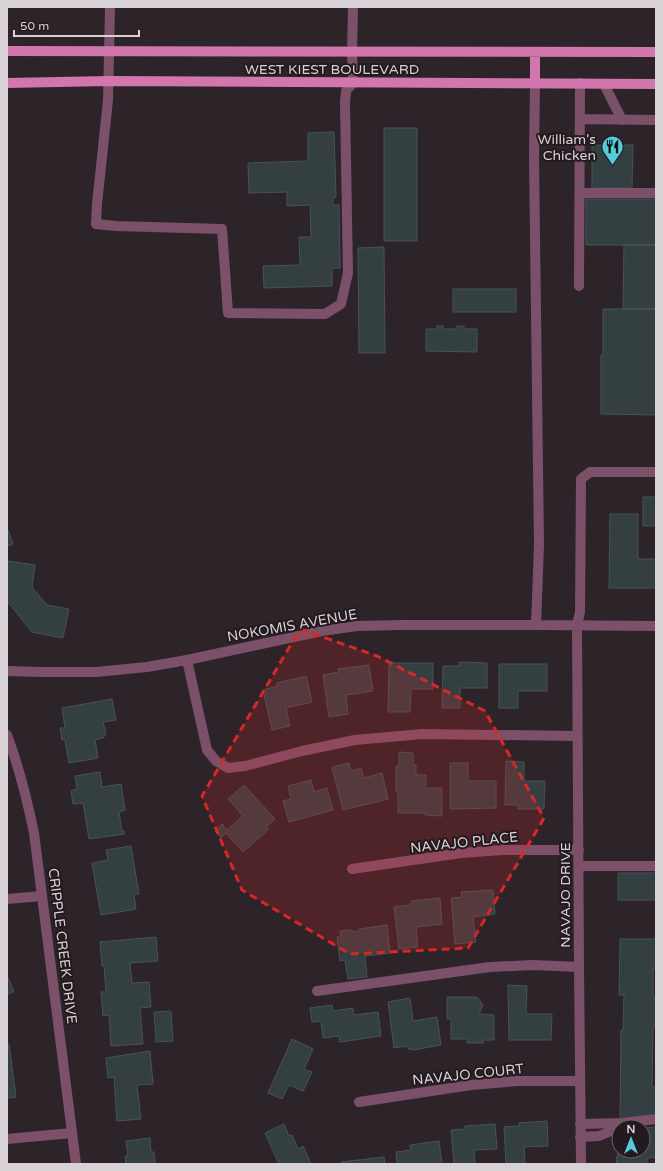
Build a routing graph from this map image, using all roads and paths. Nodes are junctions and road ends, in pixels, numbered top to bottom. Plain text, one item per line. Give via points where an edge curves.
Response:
1 (110, 7) edge
2 (353, 7) edge
3 (7, 51) edge
4 (109, 51) junction
5 (352, 51) junction
6 (535, 52) junction
7 (656, 52) edge
8 (109, 81) junction
9 (7, 83) edge
10 (352, 83) junction
11 (535, 83) junction
12 (580, 83) junction
13 (604, 84) junction
14 (656, 84) edge
15 (580, 119) junction
16 (622, 120) junction
17 (656, 120) edge
18 (580, 193) junction
19 (656, 193) edge
20 (579, 286) dead end
21 (656, 472) edge
22 (536, 625) junction
23 (577, 625) junction
24 (656, 626) edge
25 (187, 660) junction
26 (7, 671) edge
27 (7, 735) edge
28 (577, 736) junction
29 (579, 850) junction
30 (579, 866) junction
31 (656, 866) edge
32 (352, 869) dead end
33 (42, 896) junction
34 (7, 899) edge
35 (579, 967) junction
36 (317, 991) dead end
37 (580, 1082) junction
38 (359, 1102) dead end
39 (656, 1119) edge
40 (580, 1124) junction
41 (611, 1131) edge
42 (72, 1133) junction
43 (580, 1138) junction
44 (7, 1139) edge
45 (76, 1164) edge
46 (581, 1164) edge

1 - 4 street
2 - 5 street
3 - 4 main road, WEST KIEST BOULEVARD
4 - 5 main road, WEST KIEST BOULEVARD
4 - 8 street
5 - 6 main road, WEST KIEST BOULEVARD
5 - 10 street
6 - 7 main road, WEST KIEST BOULEVARD
6 - 11 main road
8 - 9 main road, WEST KIEST BOULEVARD
8 - 10 main road, WEST KIEST BOULEVARD
8 - 10 street via 96,224 222,229 228,313 318,314 325,314 341,304 348,273 345,103 346,91
10 - 11 main road, WEST KIEST BOULEVARD
11 - 12 main road, WEST KIEST BOULEVARD
11 - 22 street via 539,545
12 - 13 main road, WEST KIEST BOULEVARD
12 - 15 street
13 - 14 main road, WEST KIEST BOULEVARD
13 - 16 street
15 - 16 street
15 - 18 street
16 - 17 street
18 - 19 street
18 - 20 street
21 - 23 street, NAVAJO DRIVE via 590,472 581,479 580,612
22 - 23 street, NOKOMIS AVENUE
22 - 25 street, NOKOMIS AVENUE via 357,626
23 - 24 street, NOKOMIS AVENUE
23 - 28 street, NAVAJO DRIVE
25 - 26 street, NOKOMIS AVENUE via 96,672
25 - 28 street via 208,750 216,761 228,768 355,740 422,734
27 - 33 street, CRIPPLE CREEK DRIVE via 33,826
28 - 29 street, NAVAJO DRIVE
29 - 30 street, NAVAJO DRIVE
29 - 32 street, NAVAJO PLACE via 461,853
30 - 31 street
30 - 35 street, NAVAJO DRIVE
33 - 34 street
33 - 42 street, CRIPPLE CREEK DRIVE
35 - 36 street via 490,967
35 - 37 street, NAVAJO DRIVE
37 - 38 street, NAVAJO COURT via 471,1085
37 - 40 street, NAVAJO DRIVE
39 - 40 street
40 - 43 street, NAVAJO DRIVE
41 - 43 street via 598,1136
42 - 44 street
42 - 45 street, CRIPPLE CREEK DRIVE
43 - 46 street, NAVAJO DRIVE

